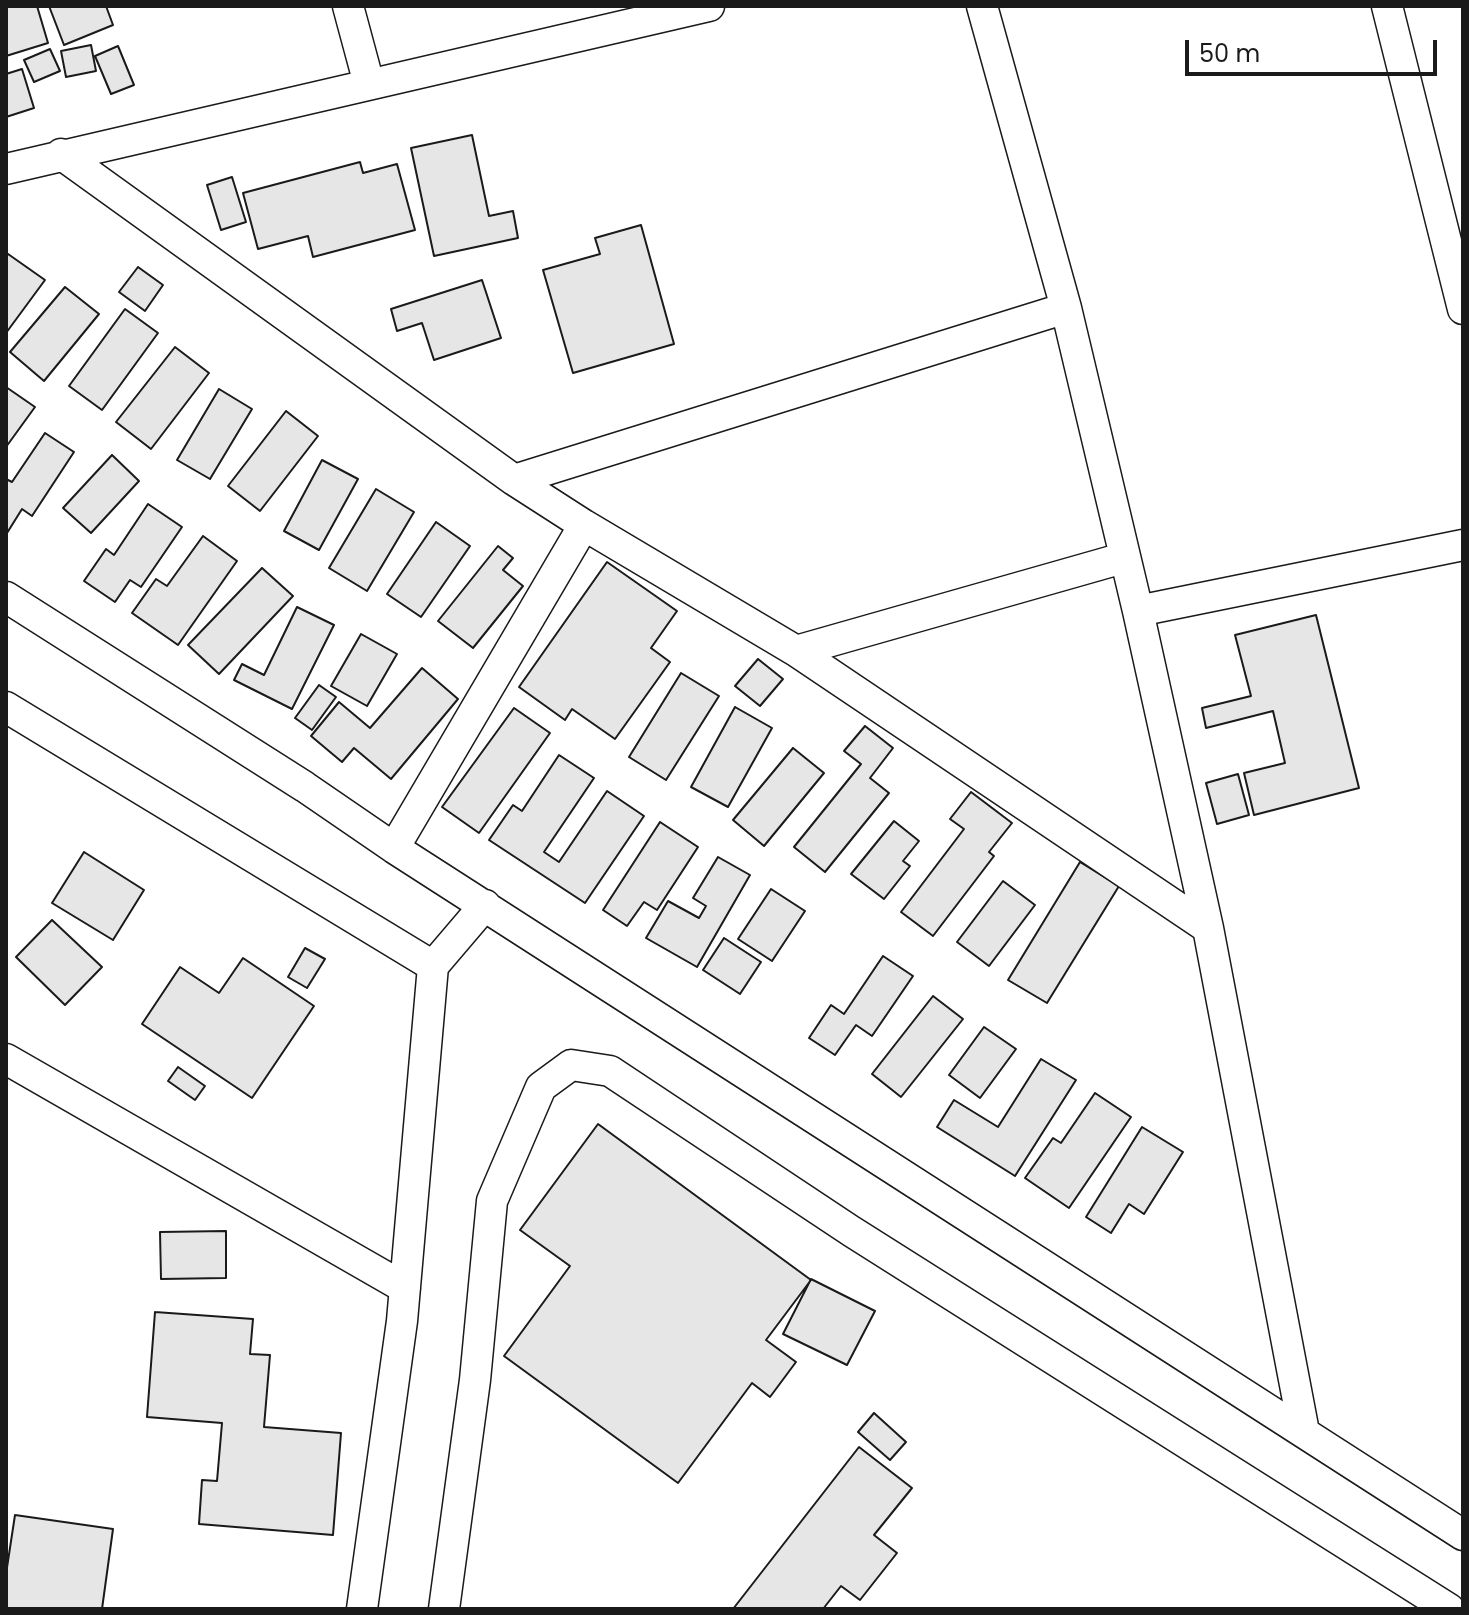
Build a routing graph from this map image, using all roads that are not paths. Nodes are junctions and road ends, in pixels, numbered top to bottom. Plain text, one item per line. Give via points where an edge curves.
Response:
1 (348, 6) edge
2 (709, 6) edge
3 (982, 6) edge
4 (1387, 6) edge
5 (369, 84) junction
6 (61, 154) junction
7 (6, 169) edge
8 (1066, 308) junction
9 (1463, 309) edge
10 (514, 480) junction
11 (584, 525) junction
12 (1463, 545) edge
13 (1123, 558) junction
14 (6, 597) edge
15 (1138, 611) junction
16 (796, 651) junction
17 (6, 707) edge
18 (394, 848) junction
19 (485, 905) junction
20 (1208, 928) junction
21 (433, 966) junction
22 (6, 1059) edge
23 (405, 1288) junction
24 (1304, 1432) junction
25 (1463, 1535) edge
26 (1441, 1607) edge
27 (362, 1609) edge
28 (444, 1609) edge

1 - 5 street
2 - 5 street
3 - 8 street
4 - 9 street
5 - 6 street
6 - 7 street
6 - 10 street
8 - 10 street
8 - 13 street
10 - 11 street
11 - 16 street
11 - 18 street
12 - 15 street
13 - 15 street
13 - 16 street
14 - 18 street
15 - 20 street
16 - 20 street
17 - 21 street
18 - 19 street
19 - 21 street
19 - 24 street
20 - 24 street
21 - 23 street
22 - 23 street
23 - 27 street
24 - 25 street
26 - 28 street via 610,1071 571,1065 541,1087 492,1201 475,1380

